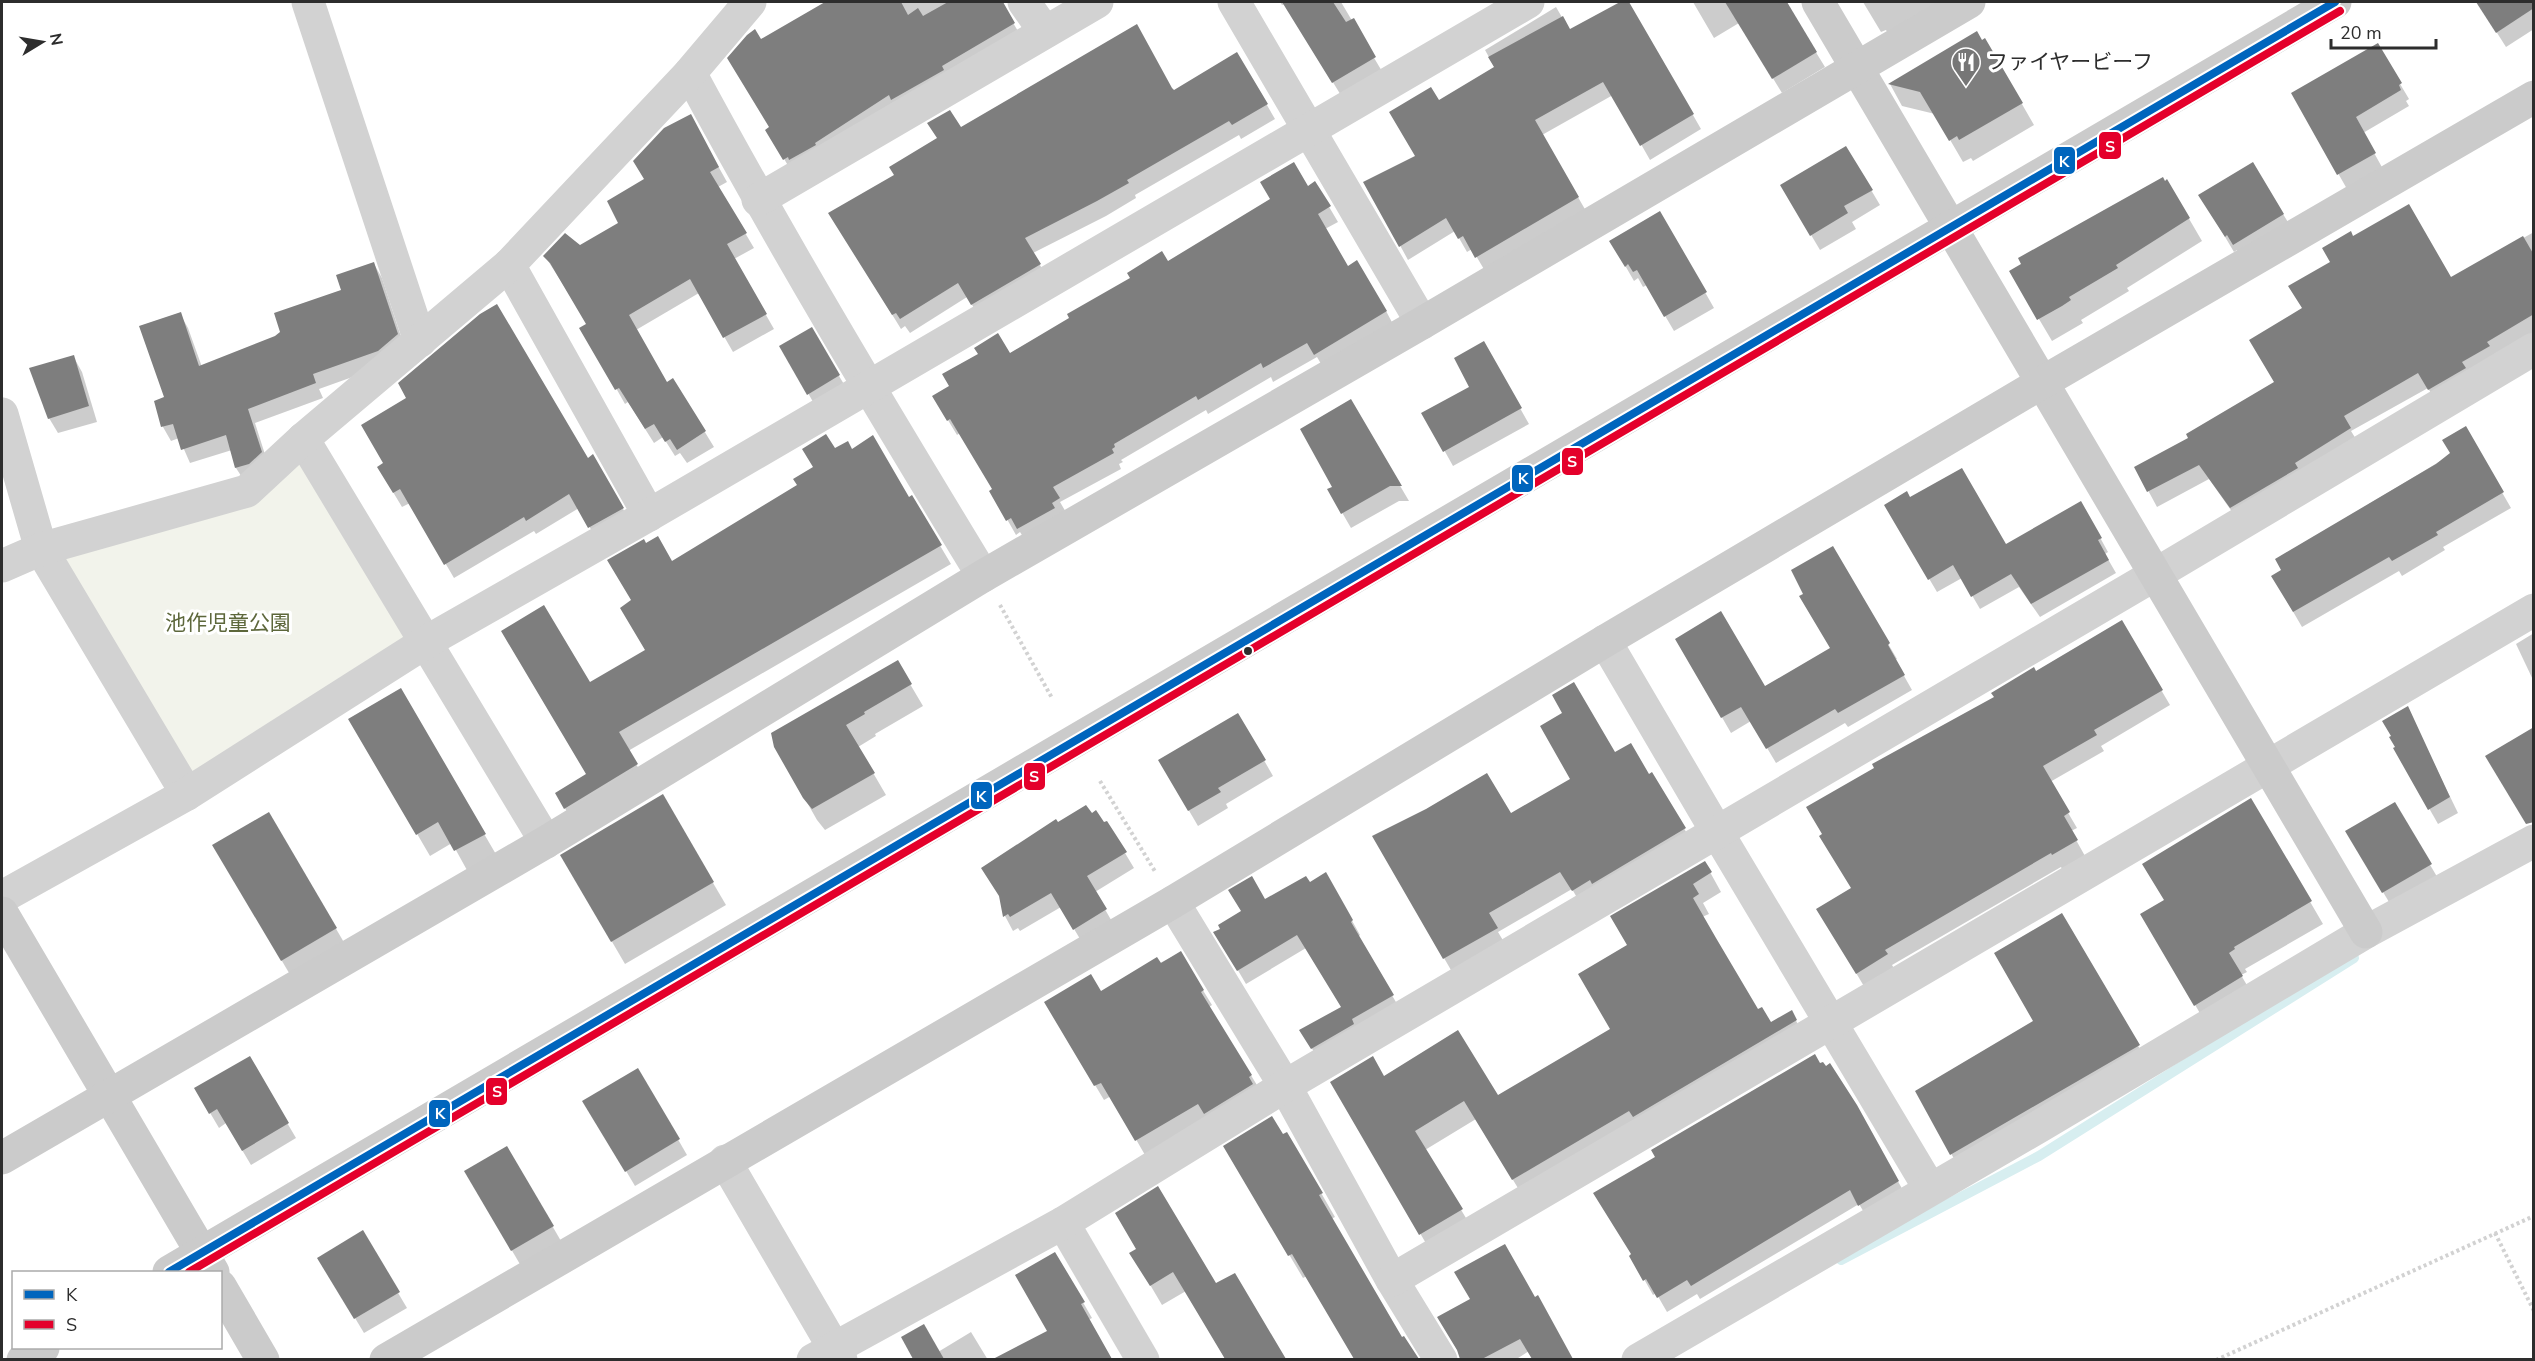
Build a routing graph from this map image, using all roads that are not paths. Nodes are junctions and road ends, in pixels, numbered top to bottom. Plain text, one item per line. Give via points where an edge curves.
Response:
1 (309, 2) edge
2 (750, 2) edge
3 (1024, 2) edge
4 (1097, 2) edge
5 (1234, 2) edge
6 (1528, 2) edge
7 (1818, 2) edge
8 (1969, 2) edge
9 (2335, 2) edge
10 (1045, 32) junction
11 (1857, 68) junction
12 (690, 73) junction
13 (2534, 97) edge
14 (1308, 129) junction
15 (758, 200) junction
16 (1951, 226) junction
17 (509, 265) junction
18 (1422, 323) junction
19 (420, 341) junction
20 (2534, 349) edge
21 (2043, 382) junction
22 (867, 386) junction
23 (2, 414) edge
24 (303, 439) junction
25 (649, 514) junction
26 (41, 549) junction
27 (2, 566) edge
28 (2156, 574) junction
29 (983, 576) junction
30 (2534, 609) edge
31 (1605, 641) junction
32 (426, 642) junction
33 (2269, 766) junction
34 (187, 794) junction
35 (1717, 832) junction
36 (2534, 841) edge
37 (546, 842) junction
38 (2, 897) edge
39 (1173, 902) junction
40 (2, 913) edge
41 (2366, 932) junction
42 (1832, 1022) junction
43 (1285, 1086) junction
44 (110, 1095) junction
45 (2, 1158) edge
46 (725, 1161) junction
47 (1930, 1189) junction
48 (1063, 1223) junction
49 (207, 1263) edge
50 (173, 1271) edge
51 (1392, 1280) junction
52 (222, 1289) edge
53 (40, 1349) edge
54 (829, 1355) edge
55 (23, 1359) edge
56 (263, 1359) edge
57 (386, 1359) edge
58 (1143, 1359) edge
59 (1441, 1359) edge
60 (1638, 1359) edge

1 - 19 street
2 - 12 street
3 - 10 street
4 - 10 street
5 - 14 street
6 - 14 street
7 - 11 street
8 - 11 street
9 - 16 street
10 - 15 street
11 - 16 street
11 - 18 street
12 - 15 street
12 - 17 street
13 - 21 street
14 - 18 street
14 - 22 street
15 - 22 street
16 - 21 street
16 - 49 street
17 - 19 street
17 - 25 street
18 - 29 street
19 - 24 street
20 - 28 street
21 - 28 street
21 - 31 street
22 - 25 street
22 - 29 street
23 - 26 street
24 - 26 street via 247,491
24 - 32 street
25 - 32 street
26 - 27 street
26 - 34 street
28 - 33 street
28 - 35 street
29 - 37 street
30 - 33 street
31 - 35 street
31 - 39 street
32 - 34 street
32 - 37 street
33 - 41 street
33 - 42 street
34 - 38 street
35 - 42 street
35 - 43 street
36 - 41 street
37 - 44 street
39 - 43 street
39 - 46 street
40 - 44 street
41 - 47 street
42 - 47 street
42 - 51 street
43 - 48 street
43 - 51 street
44 - 45 street
44 - 49 street
46 - 54 street
46 - 57 street
47 - 60 street
48 - 54 street
48 - 58 street
49 - 50 street
51 - 59 street
52 - 56 street
53 - 55 street

